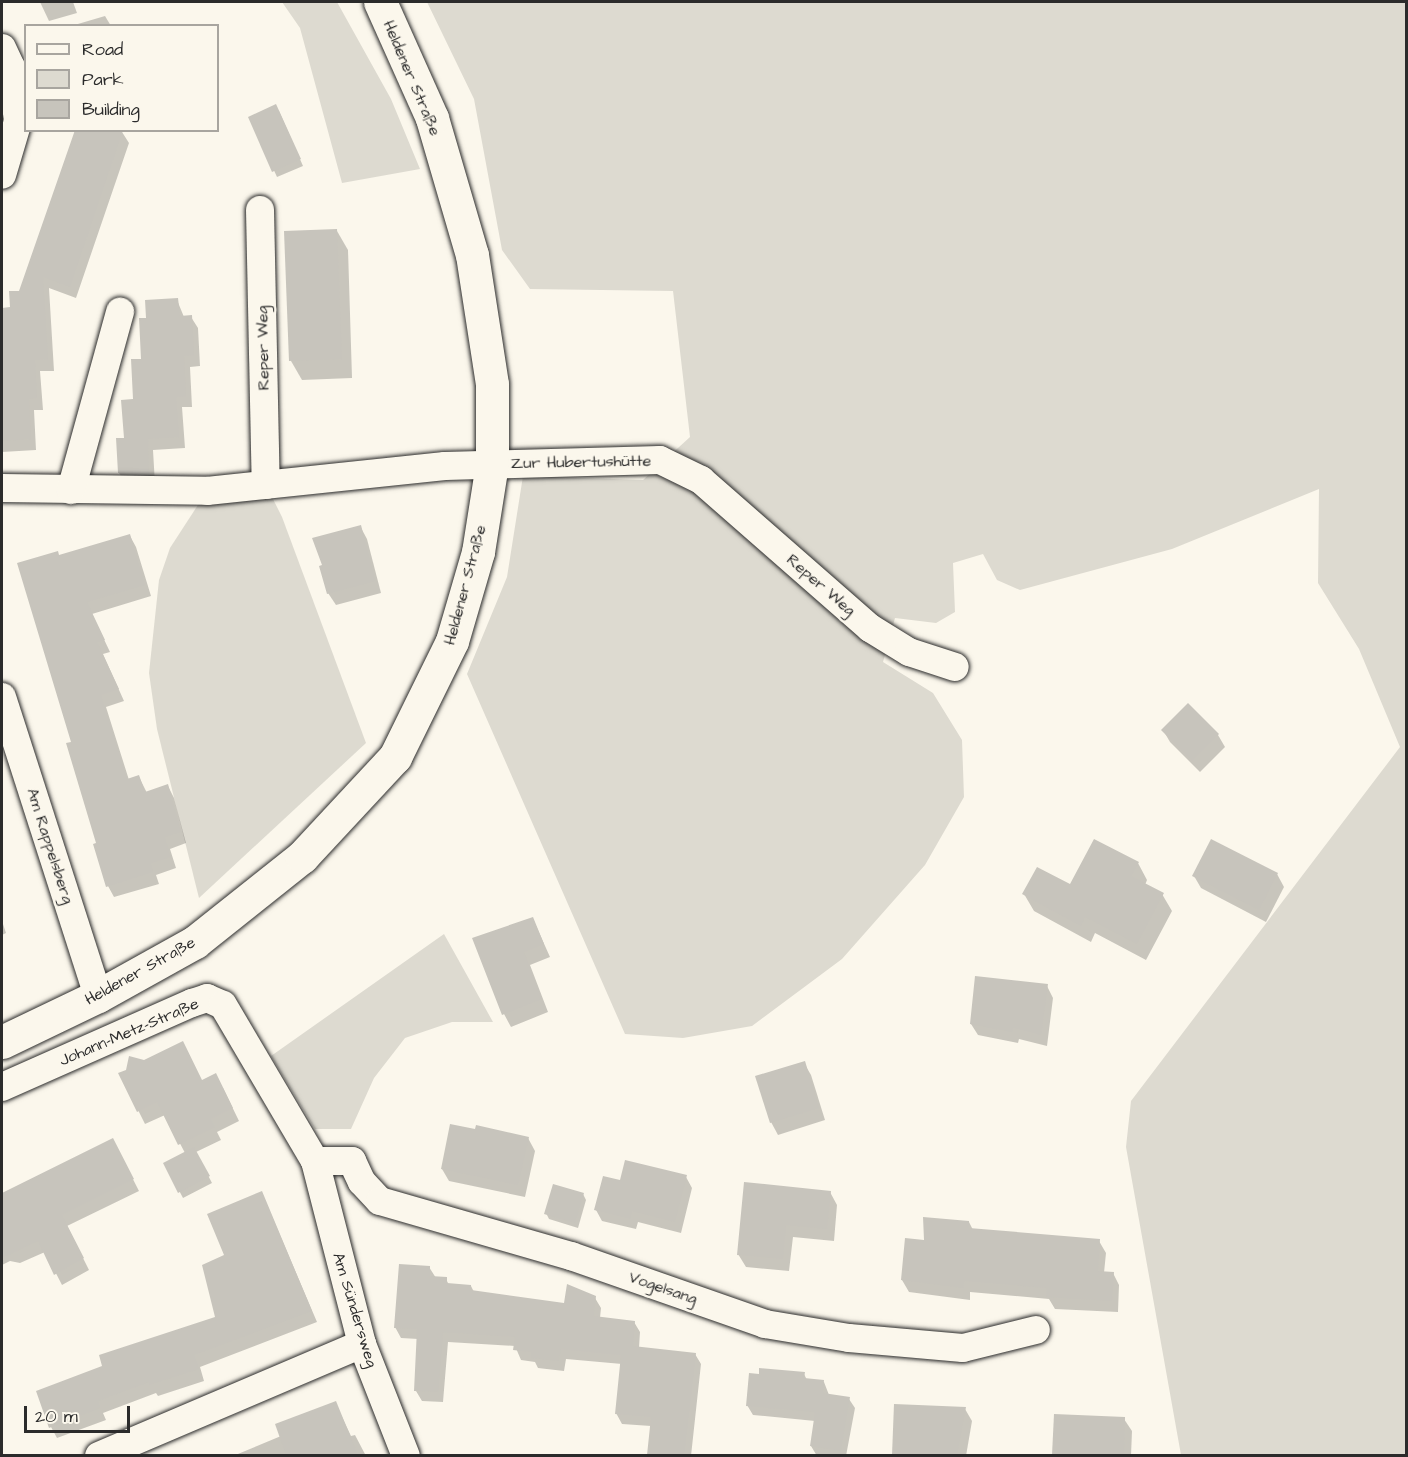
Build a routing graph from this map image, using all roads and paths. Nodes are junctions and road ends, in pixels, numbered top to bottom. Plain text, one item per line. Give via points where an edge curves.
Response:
1 (380, 2) edge
2 (2, 48) edge
3 (2, 175) edge
4 (260, 210) dead end
5 (120, 312) dead end
6 (492, 464) junction
7 (701, 480) joint
8 (266, 485) junction
9 (2, 488) edge
10 (71, 490) junction
11 (955, 668) dead end
12 (2, 697) edge
13 (98, 996) junction
14 (2, 1042) edge
15 (2, 1087) edge
16 (315, 1161) junction
17 (1036, 1330) dead end
18 (362, 1344) junction
19 (99, 1455) edge
20 (406, 1455) edge

1 - 6 main road, Heldener Straße via 432,118 472,255 492,384
2 - 3 street via 10,67 18,121
4 - 8 street, Reper Weg
5 - 10 street
6 - 7 street, Zur Hubertushütte via 660,460
6 - 8 street via 445,465
6 - 13 main road, Heldener Straße via 477,552 452,641 395,757 293,864 195,942
7 - 11 street, Reper Weg via 870,628 909,652
8 - 10 street via 207,491
9 - 10 street
12 - 13 street, Am Rappelsberg
13 - 14 main road, Heldener Straße
15 - 16 street, Johann-Metz-Straße via 207,998 223,1005
16 - 17 street, Vogelsang via 352,1161 362,1182 380,1201 571,1256 765,1324 849,1338 963,1348
16 - 18 street, Am Sündersweg
18 - 19 street
18 - 20 street, Am Sündersweg

